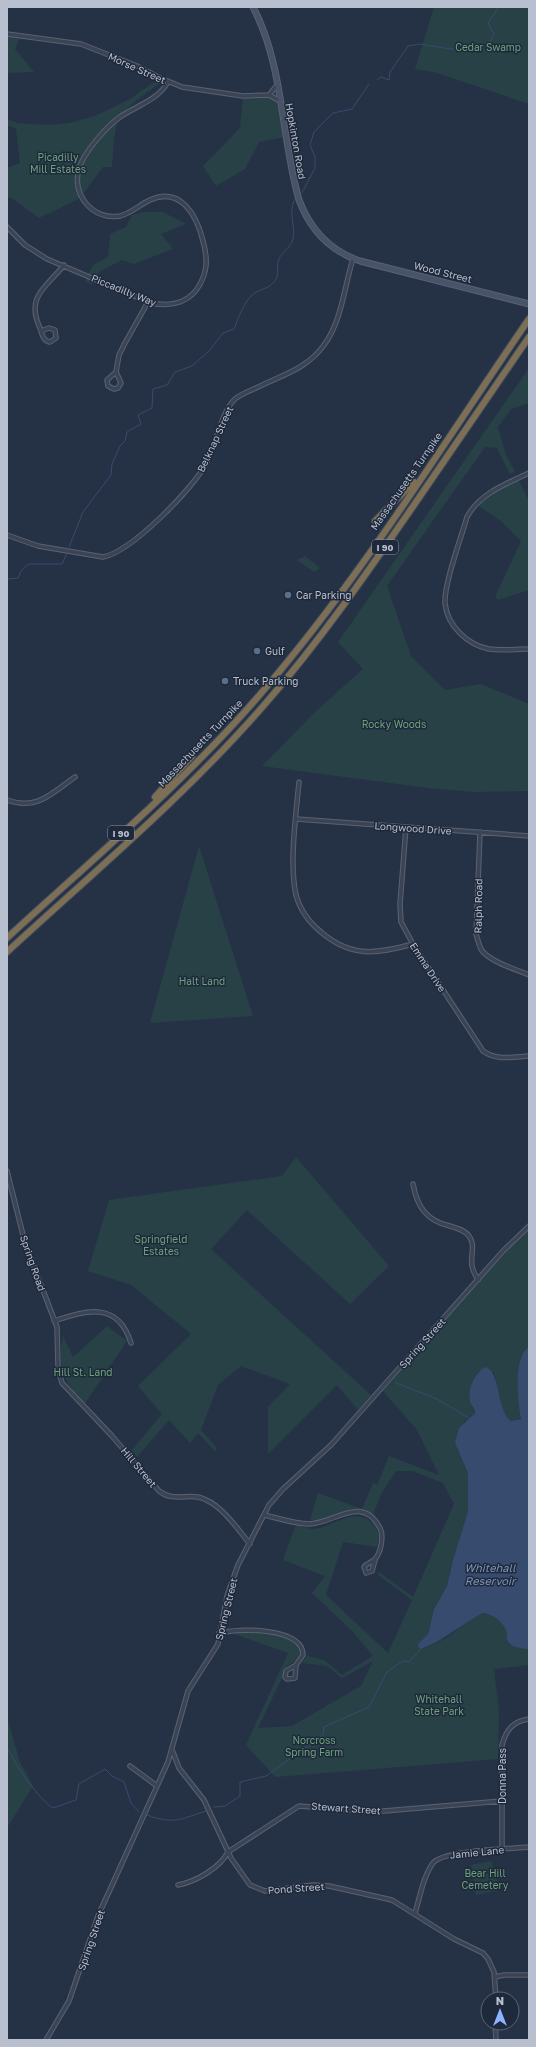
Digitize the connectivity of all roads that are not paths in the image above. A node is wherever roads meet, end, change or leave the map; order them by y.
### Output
1 (253, 7) edge
2 (7, 34) edge
3 (168, 82) junction
4 (277, 85) junction
5 (269, 95) junction
6 (280, 100) junction
7 (7, 227) edge
8 (353, 259) junction
9 (64, 265) junction
10 (148, 302) junction
11 (529, 304) edge
12 (529, 319) edge
13 (41, 331) junction
14 (529, 337) edge
15 (116, 372) junction
16 (424, 473) junction
17 (529, 473) edge
18 (375, 521) dead end
19 (7, 535) edge
20 (529, 649) edge
21 (192, 756) dead end
22 (75, 777) dead end
23 (299, 782) dead end
24 (7, 800) edge
25 (135, 820) junction
26 (296, 820) junction
27 (406, 827) junction
28 (480, 832) junction
29 (529, 836) edge
30 (7, 938) edge
31 (413, 944) junction
32 (7, 952) edge
33 (529, 975) edge
34 (529, 1056) edge
35 (7, 1171) edge
36 (413, 1184) dead end
37 (529, 1226) edge
38 (478, 1280) junction
39 (54, 1321) junction
40 (131, 1343) dead end
41 (58, 1354) joint
42 (264, 1515) junction
43 (250, 1544) junction
44 (375, 1560) dead end
45 (219, 1633) junction
46 (296, 1666) dead end
47 (529, 1719) edge
48 (172, 1751) junction
49 (130, 1766) dead end
50 (158, 1786) junction
51 (502, 1801) junction
52 (529, 1847) edge
53 (502, 1849) junction
54 (228, 1852) junction
55 (178, 1885) dead end
56 (415, 1913) junction
57 (529, 1975) edge
58 (495, 1977) junction
59 (496, 1991) edge
60 (46, 2040) edge

1 - 4 main road, Hopkinton Road
2 - 3 street, Morse Street
3 - 5 street, Morse Street
3 - 10 street, Piccadilly Way
4 - 5 street
4 - 6 main road, Hopkinton Road
5 - 6 street, Morse Street
6 - 8 main road, Hopkinton Road
7 - 9 street, Piccadilly Way
8 - 11 main road, Wood Street
8 - 19 street, Belknap Street
9 - 10 street, Piccadilly Way
9 - 13 street
10 - 15 street
12 - 16 highway, Massachusetts Turnpike / I 90
13 - 13 street
14 - 32 highway, Massachusetts Turnpike / I 90
15 - 15 street
16 - 18 highway
16 - 25 highway, Massachusetts Turnpike / I 90
17 - 20 street
21 - 25 highway
22 - 24 street
23 - 26 street
25 - 30 highway, Massachusetts Turnpike / I 90
26 - 27 street, Longwood Drive
26 - 31 street
27 - 28 street, Longwood Drive
27 - 31 street, Emma Drive
28 - 29 street, Longwood Drive
28 - 33 street, Ralph Road
31 - 34 street, Emma Drive
35 - 39 street, Spring Road
36 - 38 street
37 - 38 street, Spring Street
38 - 42 street, Spring Street
39 - 40 street
39 - 41 street, Spring Road
41 - 43 street, Hill Street
42 - 43 street, Spring Street
42 - 44 street
43 - 45 street, Spring Street
45 - 46 street
45 - 48 street, Spring Street
47 - 51 street, Donna Pass
48 - 50 street, Spring Street
48 - 54 street, Pond Street
49 - 50 street
50 - 60 street, Spring Street
51 - 53 street, Donna Pass
51 - 54 street, Stewart Street
52 - 53 street, Jamie Lane
53 - 56 street, Jamie Lane
54 - 55 street, Stewart Street
54 - 56 street, Pond Street
56 - 58 street, Pond Street
57 - 58 street
58 - 59 street, Pond Street

